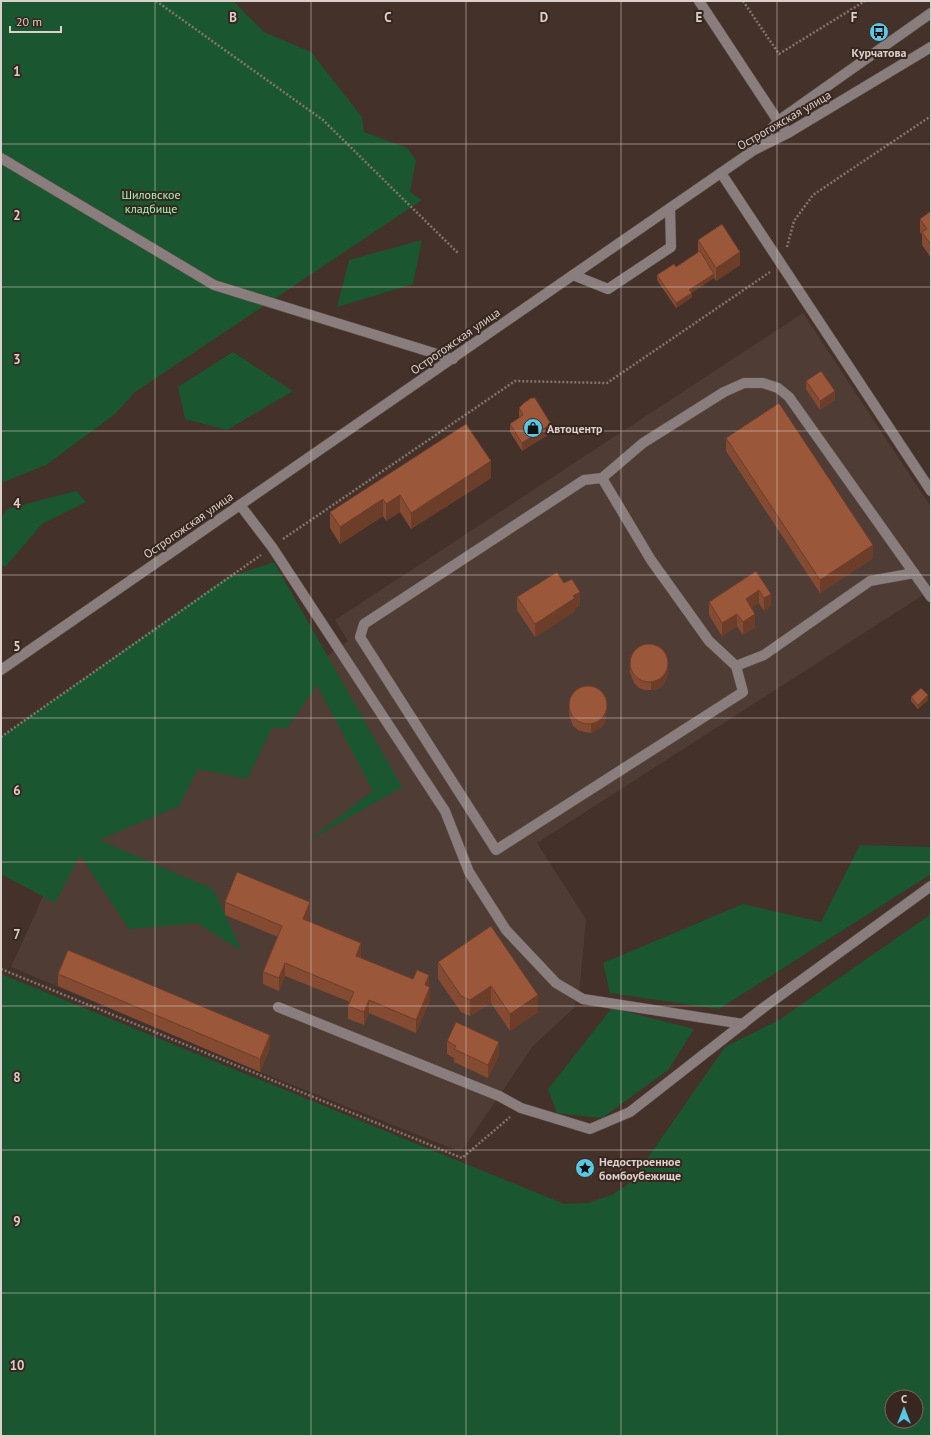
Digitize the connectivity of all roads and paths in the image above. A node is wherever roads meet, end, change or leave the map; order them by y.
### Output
1 (156, 1) edge
2 (699, 1) edge
3 (743, 1) edge
4 (865, 1) edge
5 (931, 13) edge
6 (931, 47) edge
7 (931, 116) edge
8 (778, 121) junction
9 (788, 133) junction
10 (754, 150) junction
11 (1, 158) edge
12 (721, 173) junction
13 (670, 208) junction
14 (459, 254) dead end
15 (782, 263) junction
16 (573, 275) junction
17 (452, 359) junction
18 (602, 478) junction
19 (931, 491) edge
20 (240, 505) junction
21 (272, 547) junction
22 (260, 555) dead end
23 (914, 573) junction
24 (931, 597) edge
25 (736, 666) junction
26 (1, 670) edge
27 (1, 737) edge
28 (931, 886) edge
29 (1, 970) edge
30 (278, 1007) dead end
31 (743, 1024) junction
32 (521, 1108) junction

1 - 14 path
2 - 8 street
3 - 4 path
5 - 8 street
6 - 9 street, Острогожская улица
7 - 15 path
8 - 9 street
8 - 10 street
9 - 10 street, Острогожская улица
10 - 12 street, Острогожская улица
11 - 17 street
12 - 13 street, Острогожская улица
12 - 15 street
13 - 16 street, Острогожская улица
13 - 16 street
15 - 19 street
15 - 21 path
16 - 17 street, Острогожская улица
17 - 20 street, Острогожская улица
18 - 23 street
18 - 25 street
18 - 25 street
20 - 21 street
20 - 26 street, Острогожская улица
21 - 31 street
22 - 27 path
23 - 24 street
23 - 25 street
28 - 31 street
29 - 32 path
30 - 32 street
31 - 32 street

